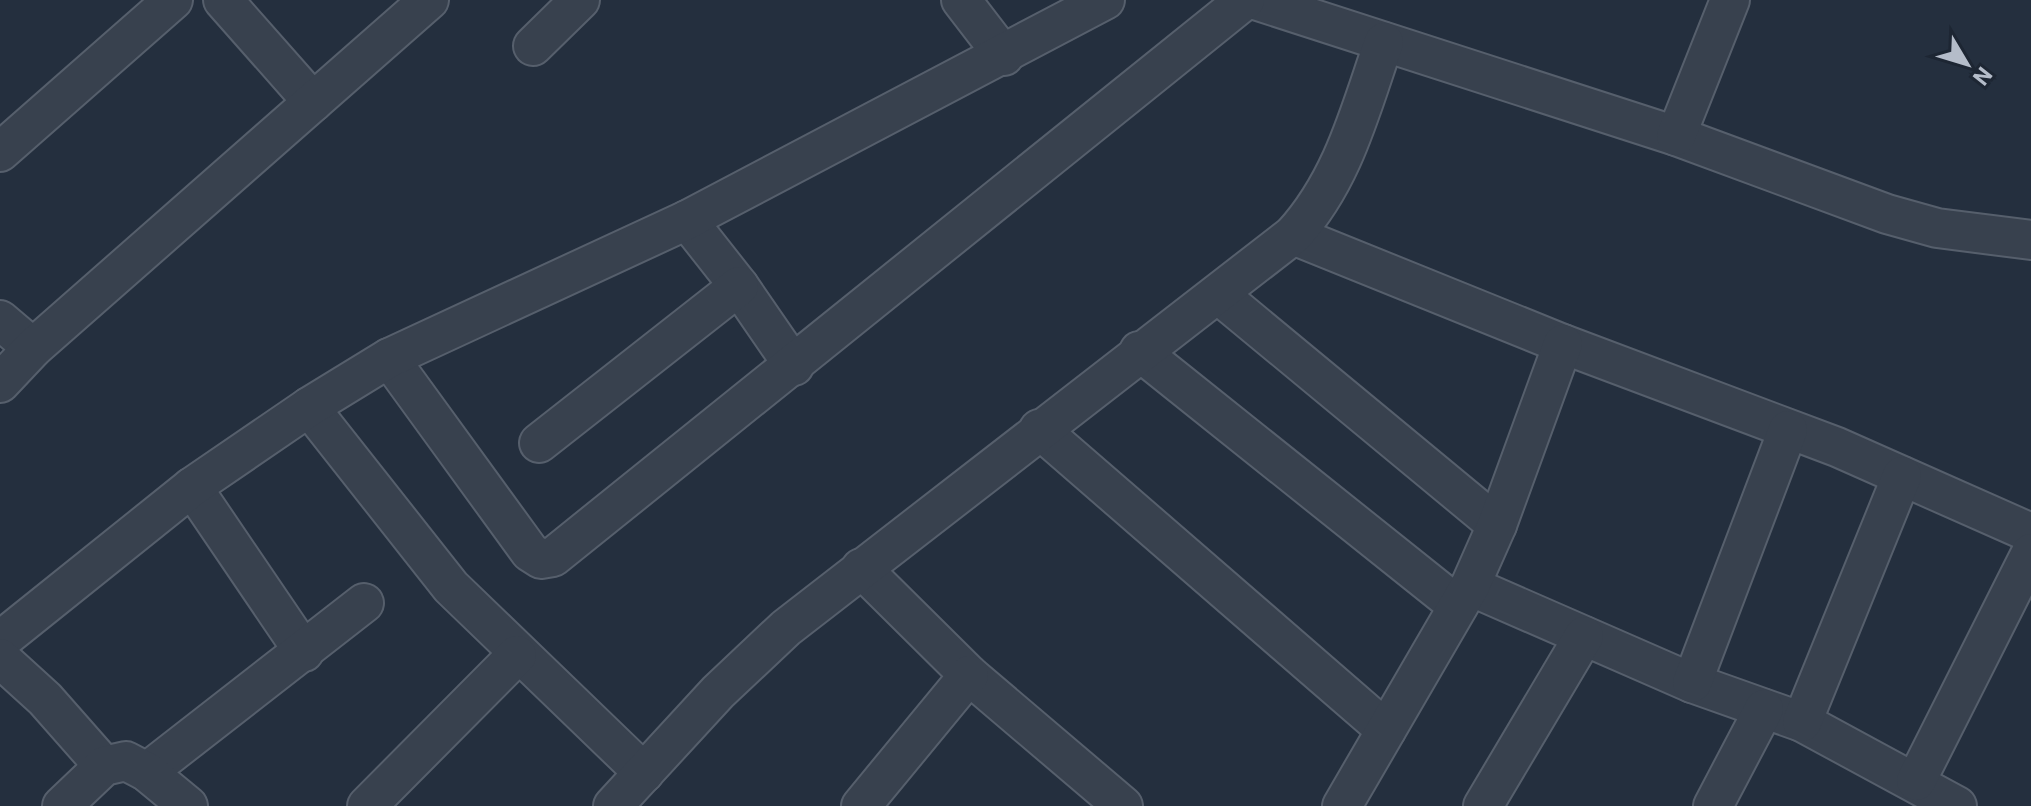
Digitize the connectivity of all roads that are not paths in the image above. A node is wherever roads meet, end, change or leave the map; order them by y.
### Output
1 (173, 0) edge
2 (223, 0) edge
3 (429, 0) edge
4 (580, 0) edge
5 (961, 0) edge
6 (1105, 0) edge
7 (1245, 0) edge
8 (1255, 0) edge
9 (1730, 0) edge
10 (1384, 42) junction
11 (533, 46) dead end
12 (1004, 56) junction
13 (313, 102) junction
14 (1676, 136) junction
15 (0, 152) edge
16 (687, 220) junction
17 (1293, 235) junction
18 (2031, 240) edge
19 (739, 286) junction
20 (1218, 294) junction
21 (0, 320) edge
22 (1563, 344) junction
23 (33, 348) junction
24 (1139, 351) junction
25 (389, 358) junction
26 (794, 366) junction
27 (0, 383) edge
28 (309, 407) junction
29 (1039, 429) junction
30 (1788, 430) junction
31 (539, 443) dead end
32 (1902, 476) junction
33 (192, 487) junction
34 (1497, 525) junction
35 (2031, 533) edge
36 (2031, 553) edge
37 (861, 568) junction
38 (1464, 596) junction
39 (364, 603) dead end
40 (1584, 636) junction
41 (0, 641) edge
42 (304, 652) junction
43 (517, 655) junction
44 (0, 658) edge
45 (969, 675) junction
46 (1692, 683) junction
47 (1764, 709) junction
48 (1802, 722) junction
49 (1386, 730) junction
50 (104, 766) junction
51 (147, 772) junction
52 (644, 773) junction
53 (1916, 781) junction
54 (1493, 803) edge
55 (62, 806) edge
56 (188, 806) edge
57 (367, 806) edge
58 (613, 806) edge
59 (861, 806) edge
60 (1123, 806) edge
61 (1342, 806) edge
62 (1713, 806) edge
63 (1957, 806) edge

1 - 15 street
2 - 13 street
3 - 13 street
4 - 11 street
5 - 12 street
6 - 12 street
7 - 26 street
8 - 10 street
9 - 14 street
10 - 14 street
10 - 17 street
12 - 16 street
13 - 23 street
14 - 18 street
16 - 19 street
16 - 25 street
17 - 20 street
17 - 22 street
19 - 26 street
19 - 31 street
20 - 24 street
20 - 34 street
21 - 23 street
22 - 30 street
22 - 34 street
23 - 27 street
24 - 29 street
24 - 38 street
25 - 26 street
25 - 28 street
28 - 33 street
28 - 43 street
29 - 37 street
29 - 49 street
30 - 32 street
30 - 46 street
32 - 35 street
32 - 48 street
33 - 41 street
33 - 42 street
34 - 38 street
36 - 53 street
37 - 45 street
37 - 52 street
38 - 40 street
38 - 49 street
39 - 42 street
40 - 46 street
40 - 54 street
42 - 51 street
43 - 52 street
43 - 57 street
44 - 50 street
45 - 59 street
45 - 60 street
46 - 47 street
47 - 48 street
47 - 62 street
48 - 53 street
49 - 61 street
50 - 51 street
50 - 55 street
51 - 56 street
52 - 58 street
53 - 63 street

